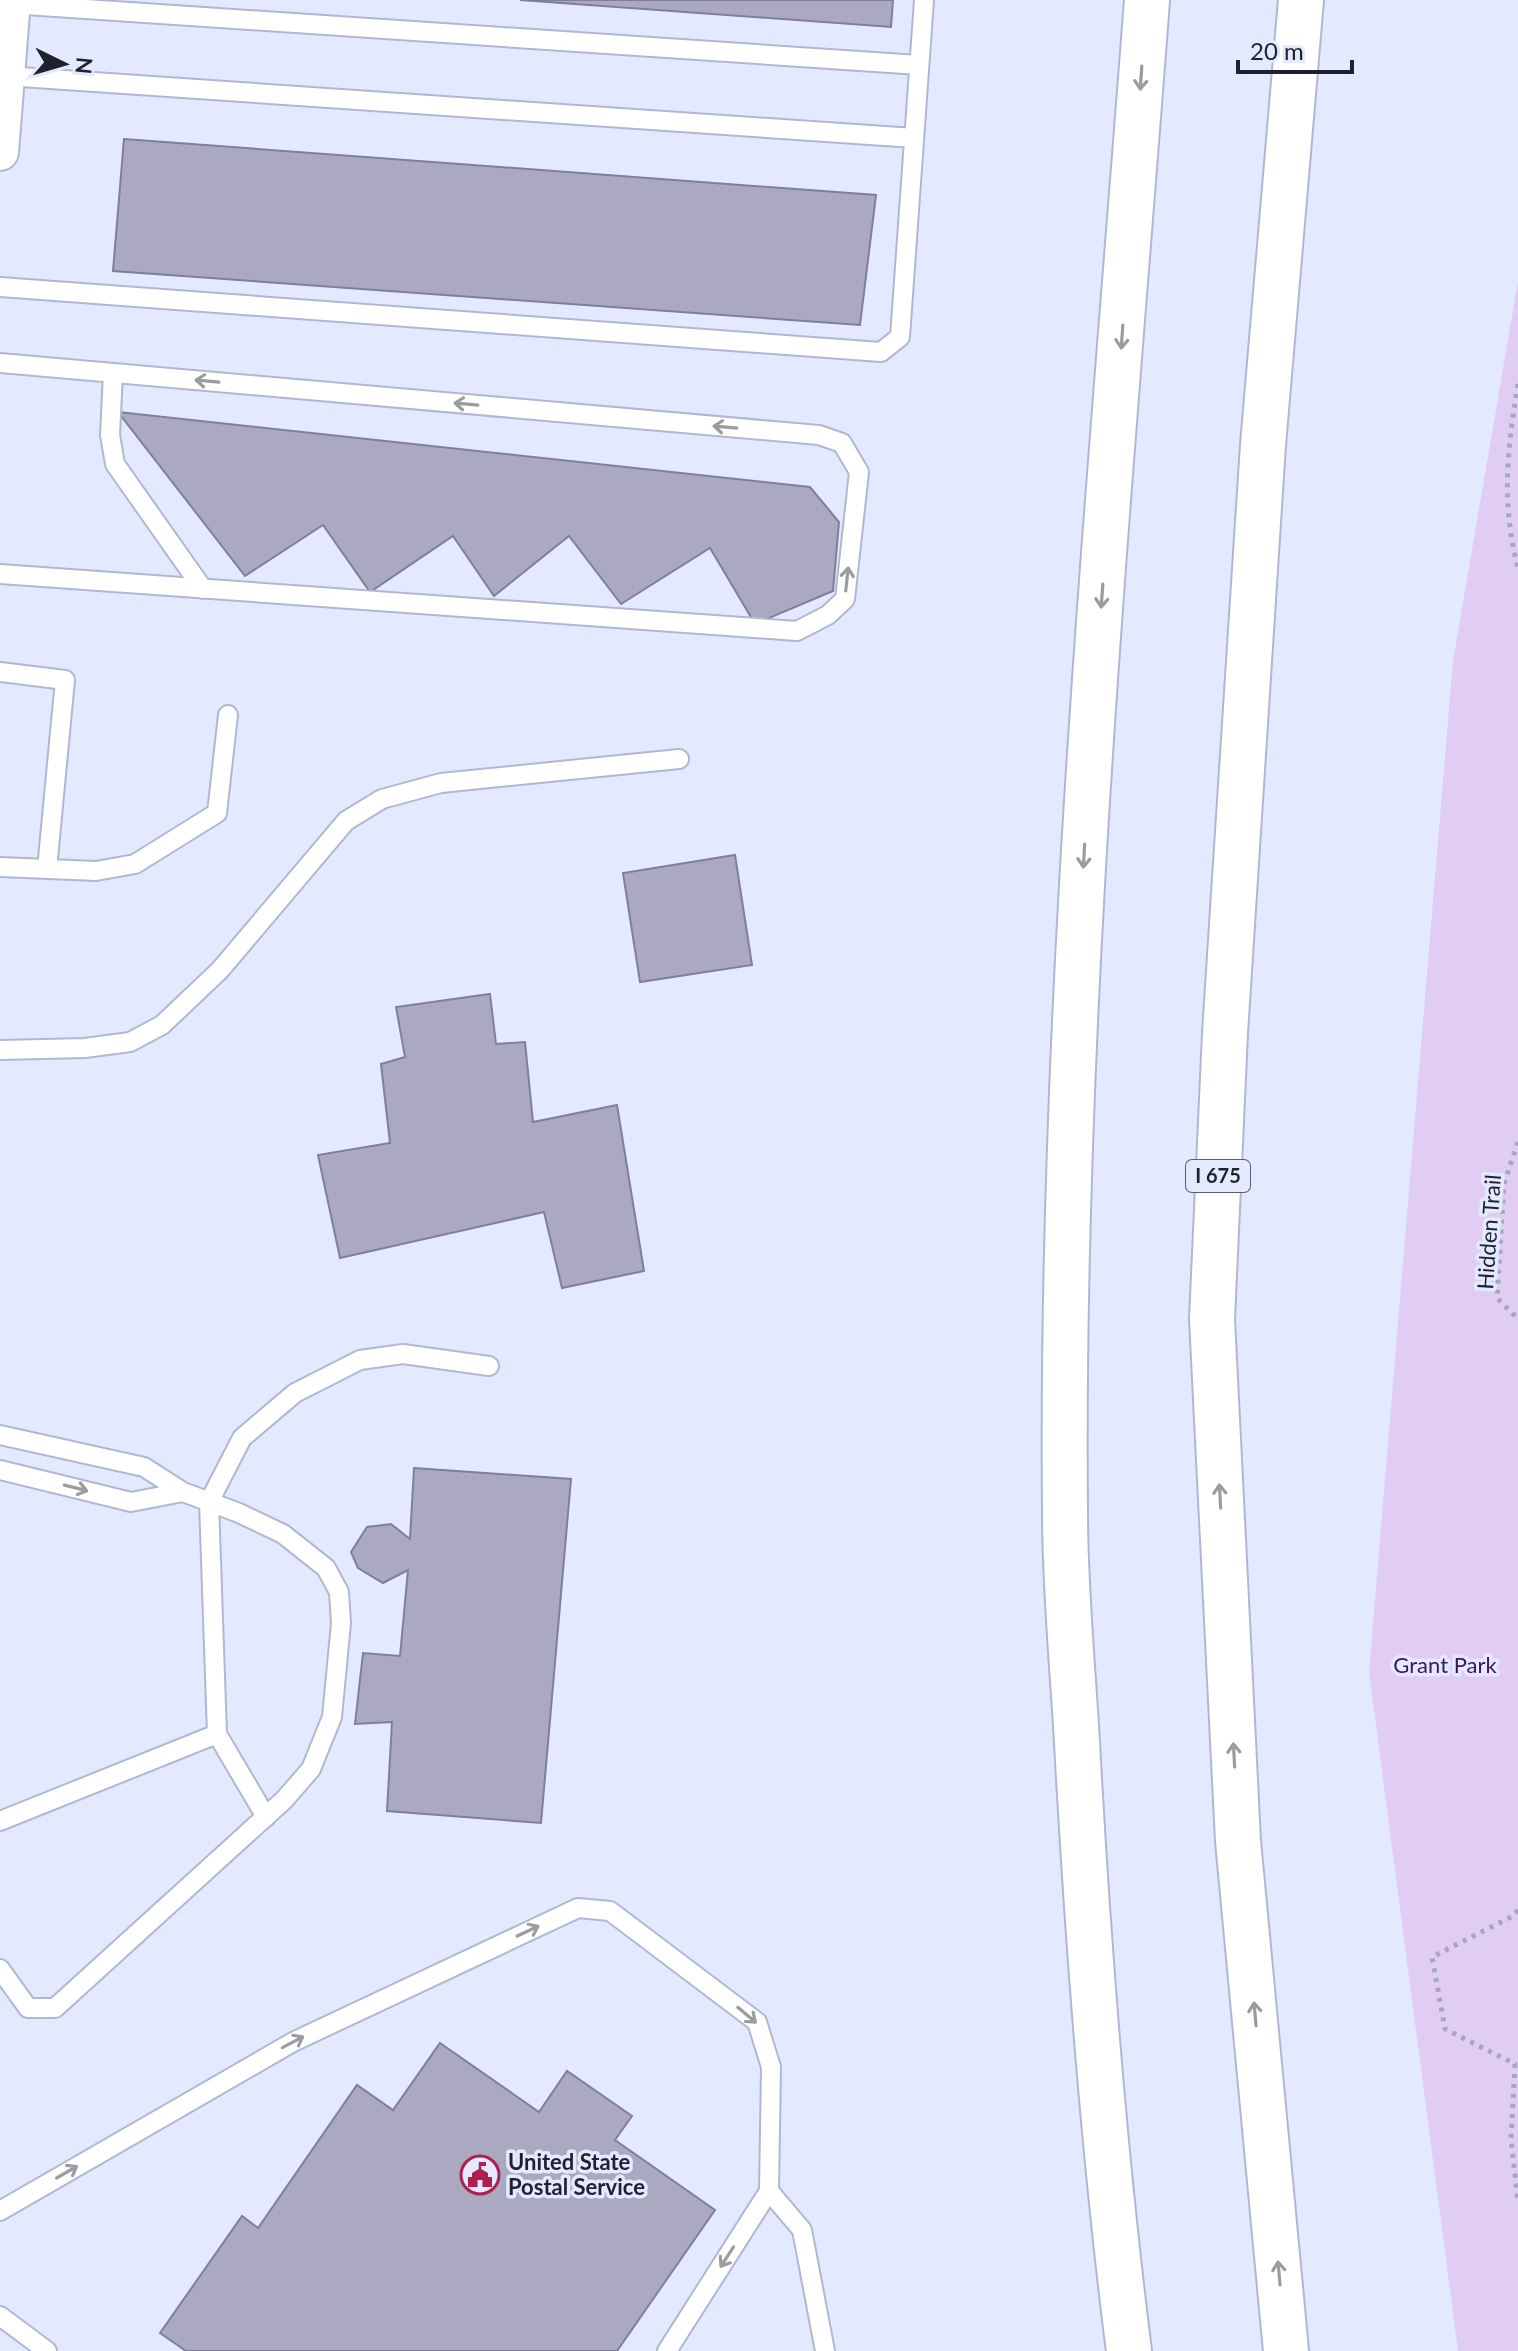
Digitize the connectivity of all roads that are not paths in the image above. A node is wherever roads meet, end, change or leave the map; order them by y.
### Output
1 (924, 0) edge
2 (1147, 0) edge
3 (1301, 0) edge
4 (11, 2) edge
5 (919, 65) junction
6 (3, 95) edge
7 (914, 138) junction
8 (0, 152) edge
9 (0, 287) edge
10 (0, 363) edge
11 (113, 373) junction
12 (0, 574) edge
13 (203, 589) junction
14 (0, 672) edge
15 (228, 715) dead end
16 (679, 759) dead end
17 (0, 867) edge
18 (47, 869) junction
19 (0, 1050) edge
20 (489, 1366) dead end
21 (0, 1435) edge
22 (0, 1470) edge
23 (183, 1492) junction
24 (209, 1502) junction
25 (217, 1734) junction
26 (266, 1817) junction
27 (0, 1821) edge
28 (0, 1969) edge
29 (769, 2191) junction
30 (0, 2211) edge
31 (0, 2316) edge
32 (47, 2351) edge
33 (667, 2351) edge
34 (825, 2351) edge
35 (1129, 2351) edge
36 (1286, 2351) edge

1 - 5 lane
2 -> 35 highway
36 -> 3 highway, I 675
4 - 5 lane
4 - 6 street
5 - 7 lane
6 - 7 lane
6 - 8 street
7 - 9 lane
10 - 11 lane
11 - 13 lane
13 -> 11 lane
12 - 13 lane
14 - 18 lane
15 - 18 lane
16 - 19 lane
17 - 18 lane
20 - 24 lane
21 - 23 lane
22 -> 23 lane
23 - 24 lane
24 - 25 lane
24 - 26 lane
25 - 26 lane
25 - 27 lane
26 - 28 lane
30 -> 29 lane
29 -> 33 lane
29 - 34 lane
31 - 32 lane

